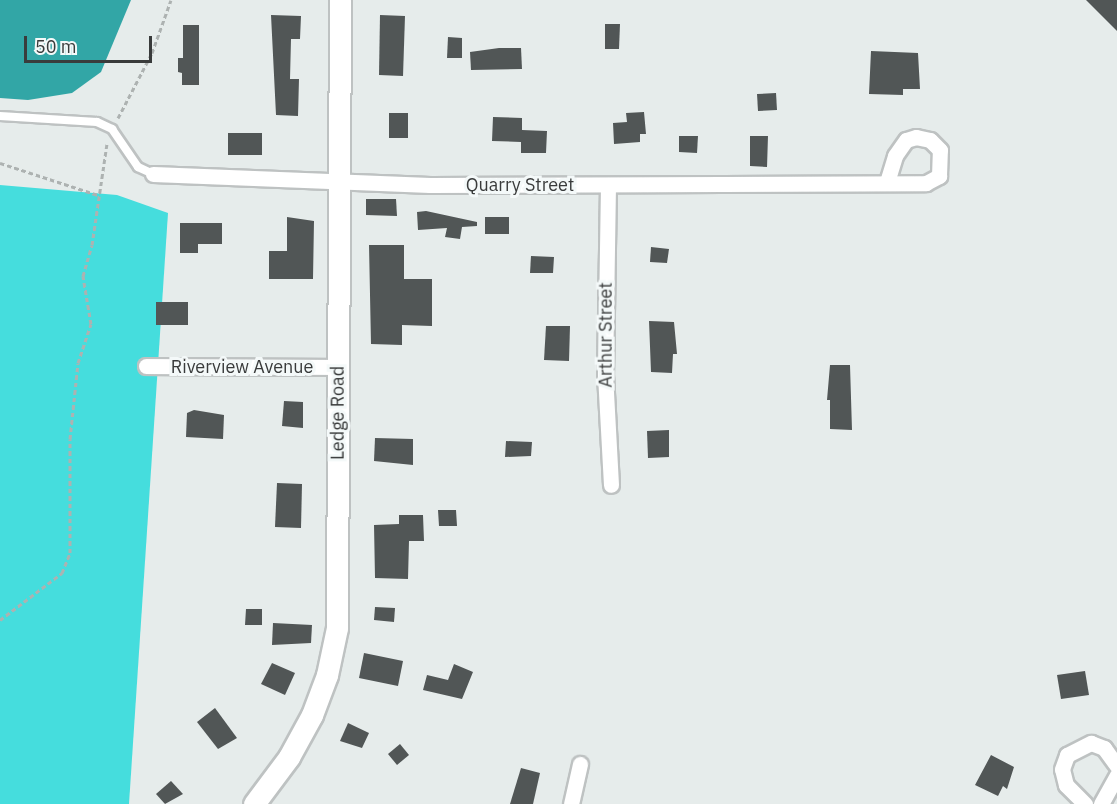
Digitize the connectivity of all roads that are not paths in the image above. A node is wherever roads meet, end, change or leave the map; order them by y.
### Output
1 (340, 0) edge
2 (0, 116) edge
3 (153, 174) joint
4 (887, 183) dead end
5 (339, 184) junction
6 (608, 185) junction
7 (146, 366) dead end
8 (338, 367) junction
9 (611, 485) dead end
10 (580, 764) dead end
11 (1117, 766) edge
12 (1117, 775) edge
13 (254, 804) edge
14 (571, 804) edge
15 (1085, 804) edge
16 (1101, 804) edge

1 - 5 street, Ledge Road
2 - 3 lane
3 - 5 street, Quarry Street
4 - 6 street, Quarry Street
5 - 6 street, Quarry Street
5 - 8 street, Ledge Road
6 - 9 street, Arthur Street
7 - 8 street, Riverview Avenue
8 - 13 street, Ledge Road
10 - 14 street
11 - 15 street
12 - 16 street

